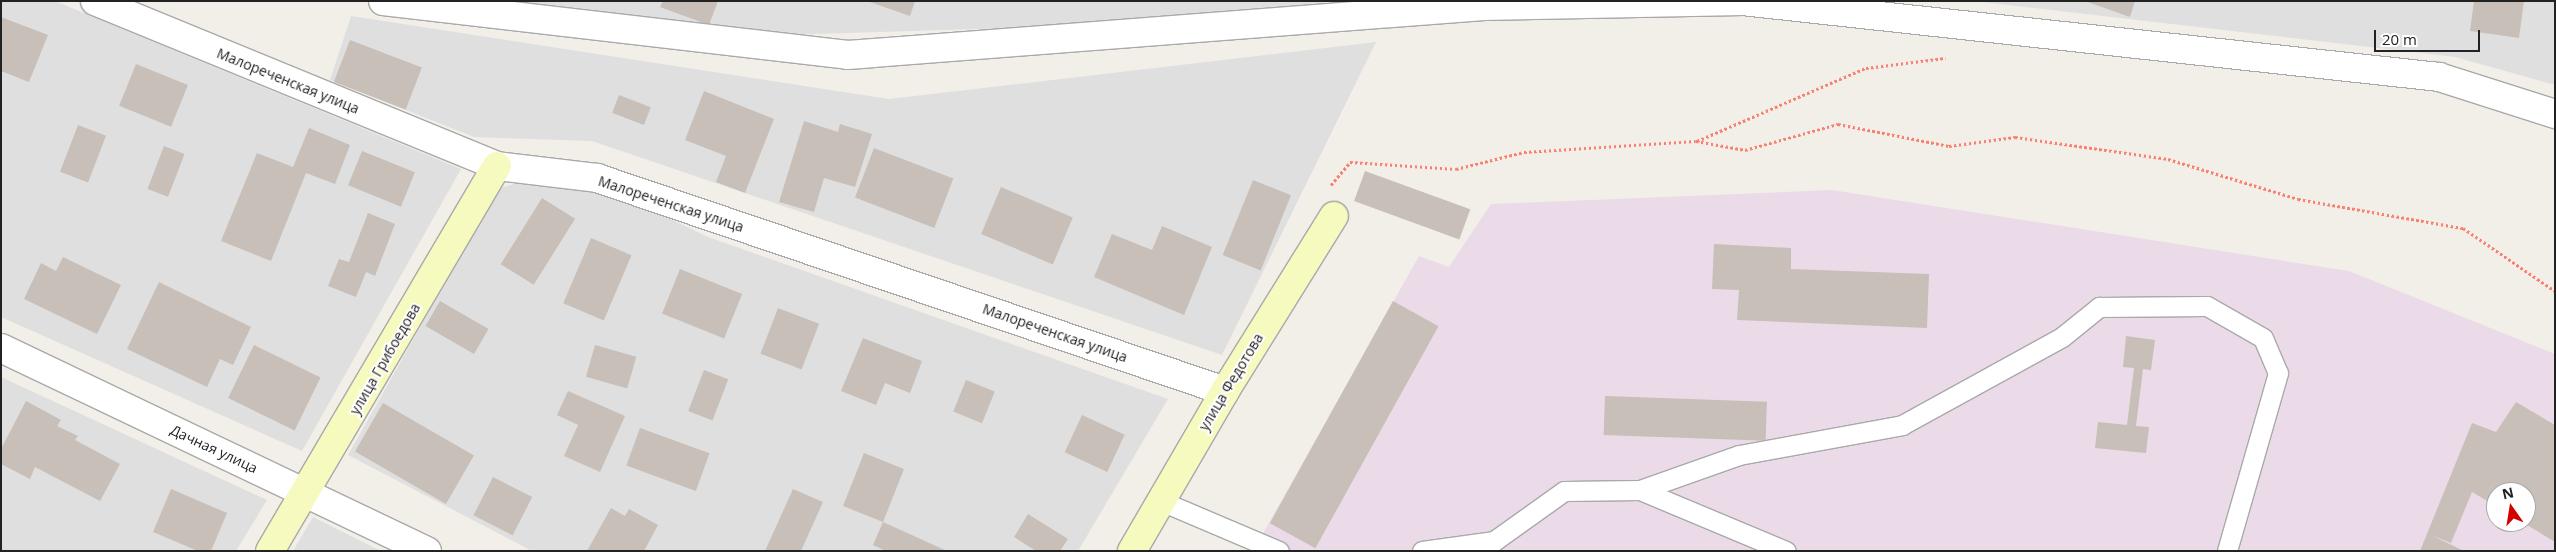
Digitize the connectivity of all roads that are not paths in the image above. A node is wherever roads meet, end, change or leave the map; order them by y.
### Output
1 (95, 1) edge
2 (383, 1) edge
3 (1484, 4) edge
4 (2555, 114) edge
5 (497, 166) junction
6 (1334, 216) road end
7 (1, 348) edge
8 (1225, 391) junction
9 (1640, 490) junction
10 (306, 493) junction
11 (1161, 501) junction
12 (1498, 546) edge
13 (270, 551) edge
14 (427, 551) edge
15 (1132, 551) edge
16 (1279, 551) edge
17 (1422, 551) edge
18 (1786, 551) edge
19 (2227, 551) edge

1 - 5 street, Малореченская улица
2 - 3 street
3 - 4 street
5 - 8 street, Малореченская улица
5 - 10 street, улица Грибоедова
6 - 8 street, улица Федотова
7 - 10 street, Дачная улица
8 - 11 street, улица Федотова
9 - 12 lane
9 - 18 lane
9 - 19 lane
10 - 13 street, улица Грибоедова
10 - 14 street, Дачная улица
11 - 15 street, улица Федотова
11 - 16 lane
12 - 17 lane

